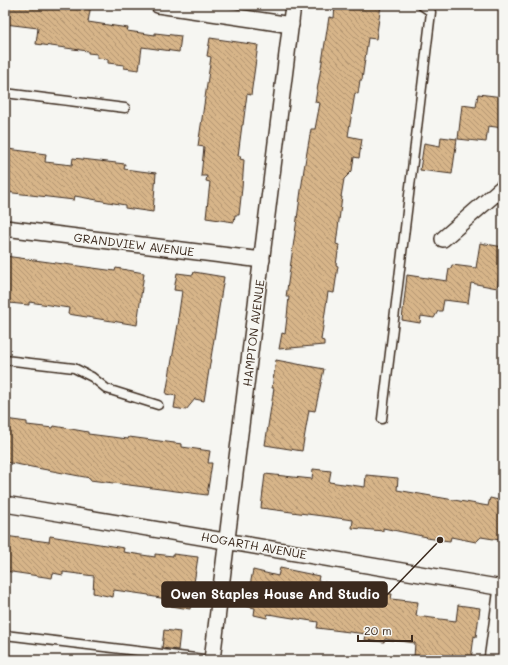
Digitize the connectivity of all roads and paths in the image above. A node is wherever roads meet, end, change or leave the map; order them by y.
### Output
1 (158, 5) edge
2 (293, 5) edge
3 (421, 5) edge
4 (291, 25) junction
5 (5, 93) edge
6 (125, 108) dead end
7 (503, 187) edge
8 (5, 228) edge
9 (443, 239) dead end
10 (262, 260) junction
11 (5, 360) edge
12 (158, 405) dead end
13 (382, 419) dead end
14 (5, 504) edge
15 (228, 540) junction
16 (503, 588) edge
17 (5, 635) edge
18 (212, 660) edge
19 (492, 660) edge

1 - 4 street
2 - 4 street, HAMPTON AVENUE
3 - 13 lane
4 - 10 street, HAMPTON AVENUE
5 - 6 lane
7 - 9 street
8 - 10 street, GRANDVIEW AVENUE
10 - 15 street, HAMPTON AVENUE
11 - 12 lane
14 - 15 street, HOGARTH AVENUE
15 - 16 street, HOGARTH AVENUE
15 - 18 street, HAMPTON AVENUE
16 - 19 street
17 - 18 lane

